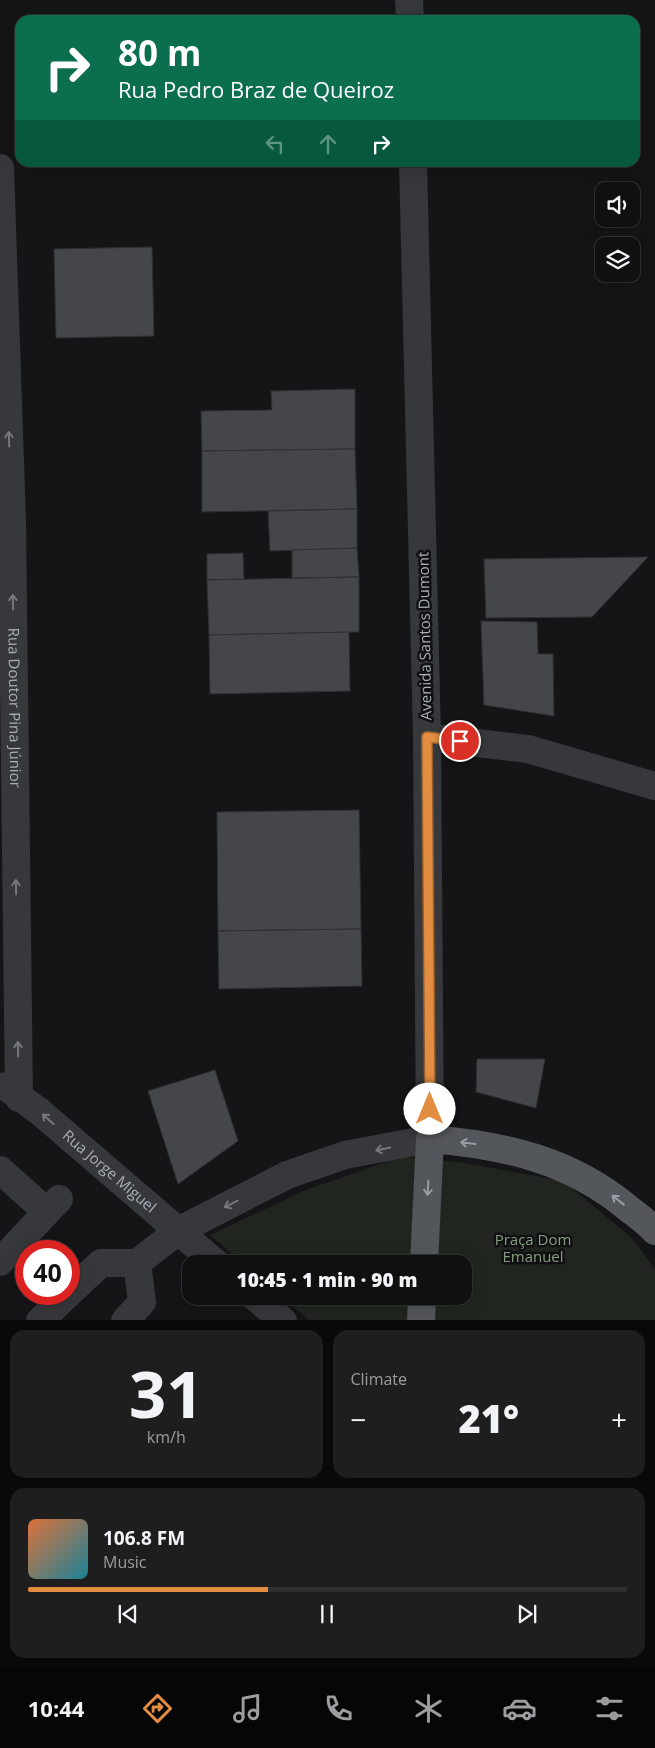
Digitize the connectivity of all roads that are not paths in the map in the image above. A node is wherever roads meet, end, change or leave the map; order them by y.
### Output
1 (409, 0) edge
2 (410, 15) edge
3 (413, 167) edge
4 (0, 168) edge
5 (427, 737) junction
6 (655, 786) edge
7 (10, 1090) edge
8 (430, 1139) junction
9 (0, 1170) edge
10 (178, 1231) junction
11 (655, 1231) edge
12 (206, 1255) edge
13 (424, 1255) edge
14 (2, 1256) edge
15 (137, 1264) junction
16 (80, 1282) edge
17 (56, 1305) edge
18 (265, 1305) edge
19 (422, 1305) edge
20 (40, 1320) edge
21 (125, 1320) edge
22 (283, 1320) edge
23 (421, 1320) edge

1 - 2 street
3 - 5 street, Avenida Santos Dumont
7 -> 4 street, Rua Doutor Pina Júnior
5 - 6 street
5 - 8 street, Avenida Santos Dumont
10 -> 7 street, Rua Jorge Miguel
8 -> 10 street
11 -> 8 main road
8 -> 13 main road
9 - 14 street
10 - 12 street, Rua Jorge Miguel
10 - 15 street
15 - 16 street
15 - 21 street
17 - 20 street
18 - 22 street
19 - 23 main road

